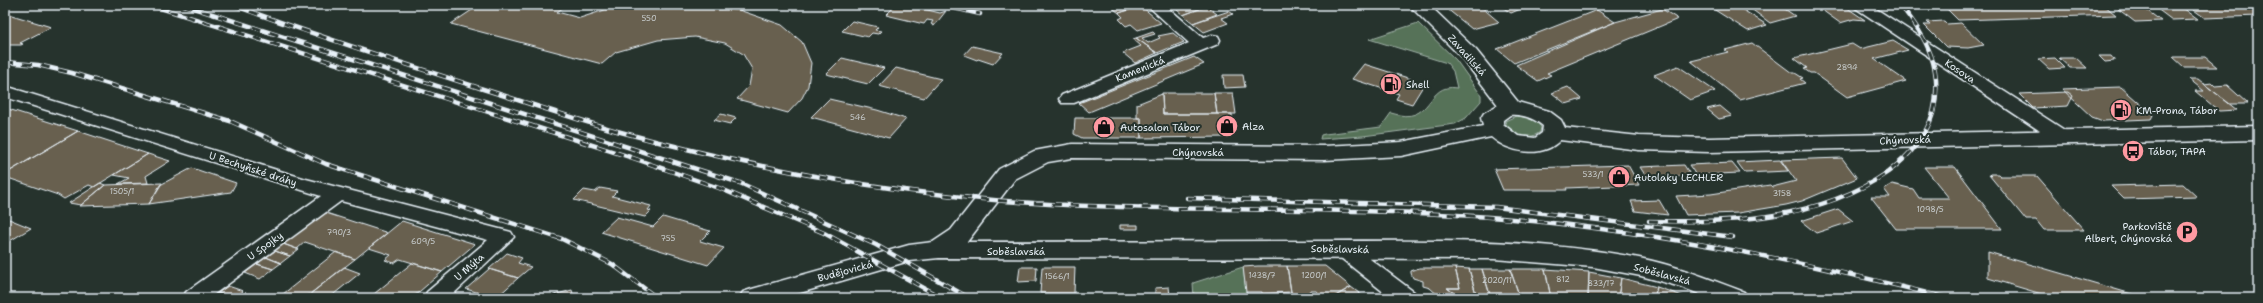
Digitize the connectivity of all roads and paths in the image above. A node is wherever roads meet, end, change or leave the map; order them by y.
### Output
1 (1155, 5) edge
2 (1418, 5) edge
3 (1859, 5) edge
4 (5, 91) edge
5 (1068, 99) dead end
6 (1512, 108) junction
7 (1495, 130) junction
8 (1553, 133) junction
9 (2258, 133) edge
10 (2062, 137) junction
11 (337, 194) junction
12 (504, 237) joint
13 (1343, 249) junction
14 (939, 250) junction
15 (194, 298) edge
16 (435, 298) edge
17 (752, 298) edge
18 (1406, 298) edge
19 (1735, 298) edge

1 - 5 street, Kamenická
2 - 6 main road, Zavadilská
3 - 10 street, Kosova
4 - 11 street, U Bechyňské dráhy
6 - 7 main road
6 - 8 main road
7 - 8 main road
7 - 14 main road, Chýnovská
8 - 10 main road, Chýnovská
9 - 10 main road, Chýnovská
11 - 12 street, U Bechyňské dráhy
11 - 15 street, U Spojky
12 - 16 street, U Mýta
13 - 14 main road, Soběslavská
13 - 18 street
13 - 19 main road, Soběslavská
14 - 17 main road, Budějovická

